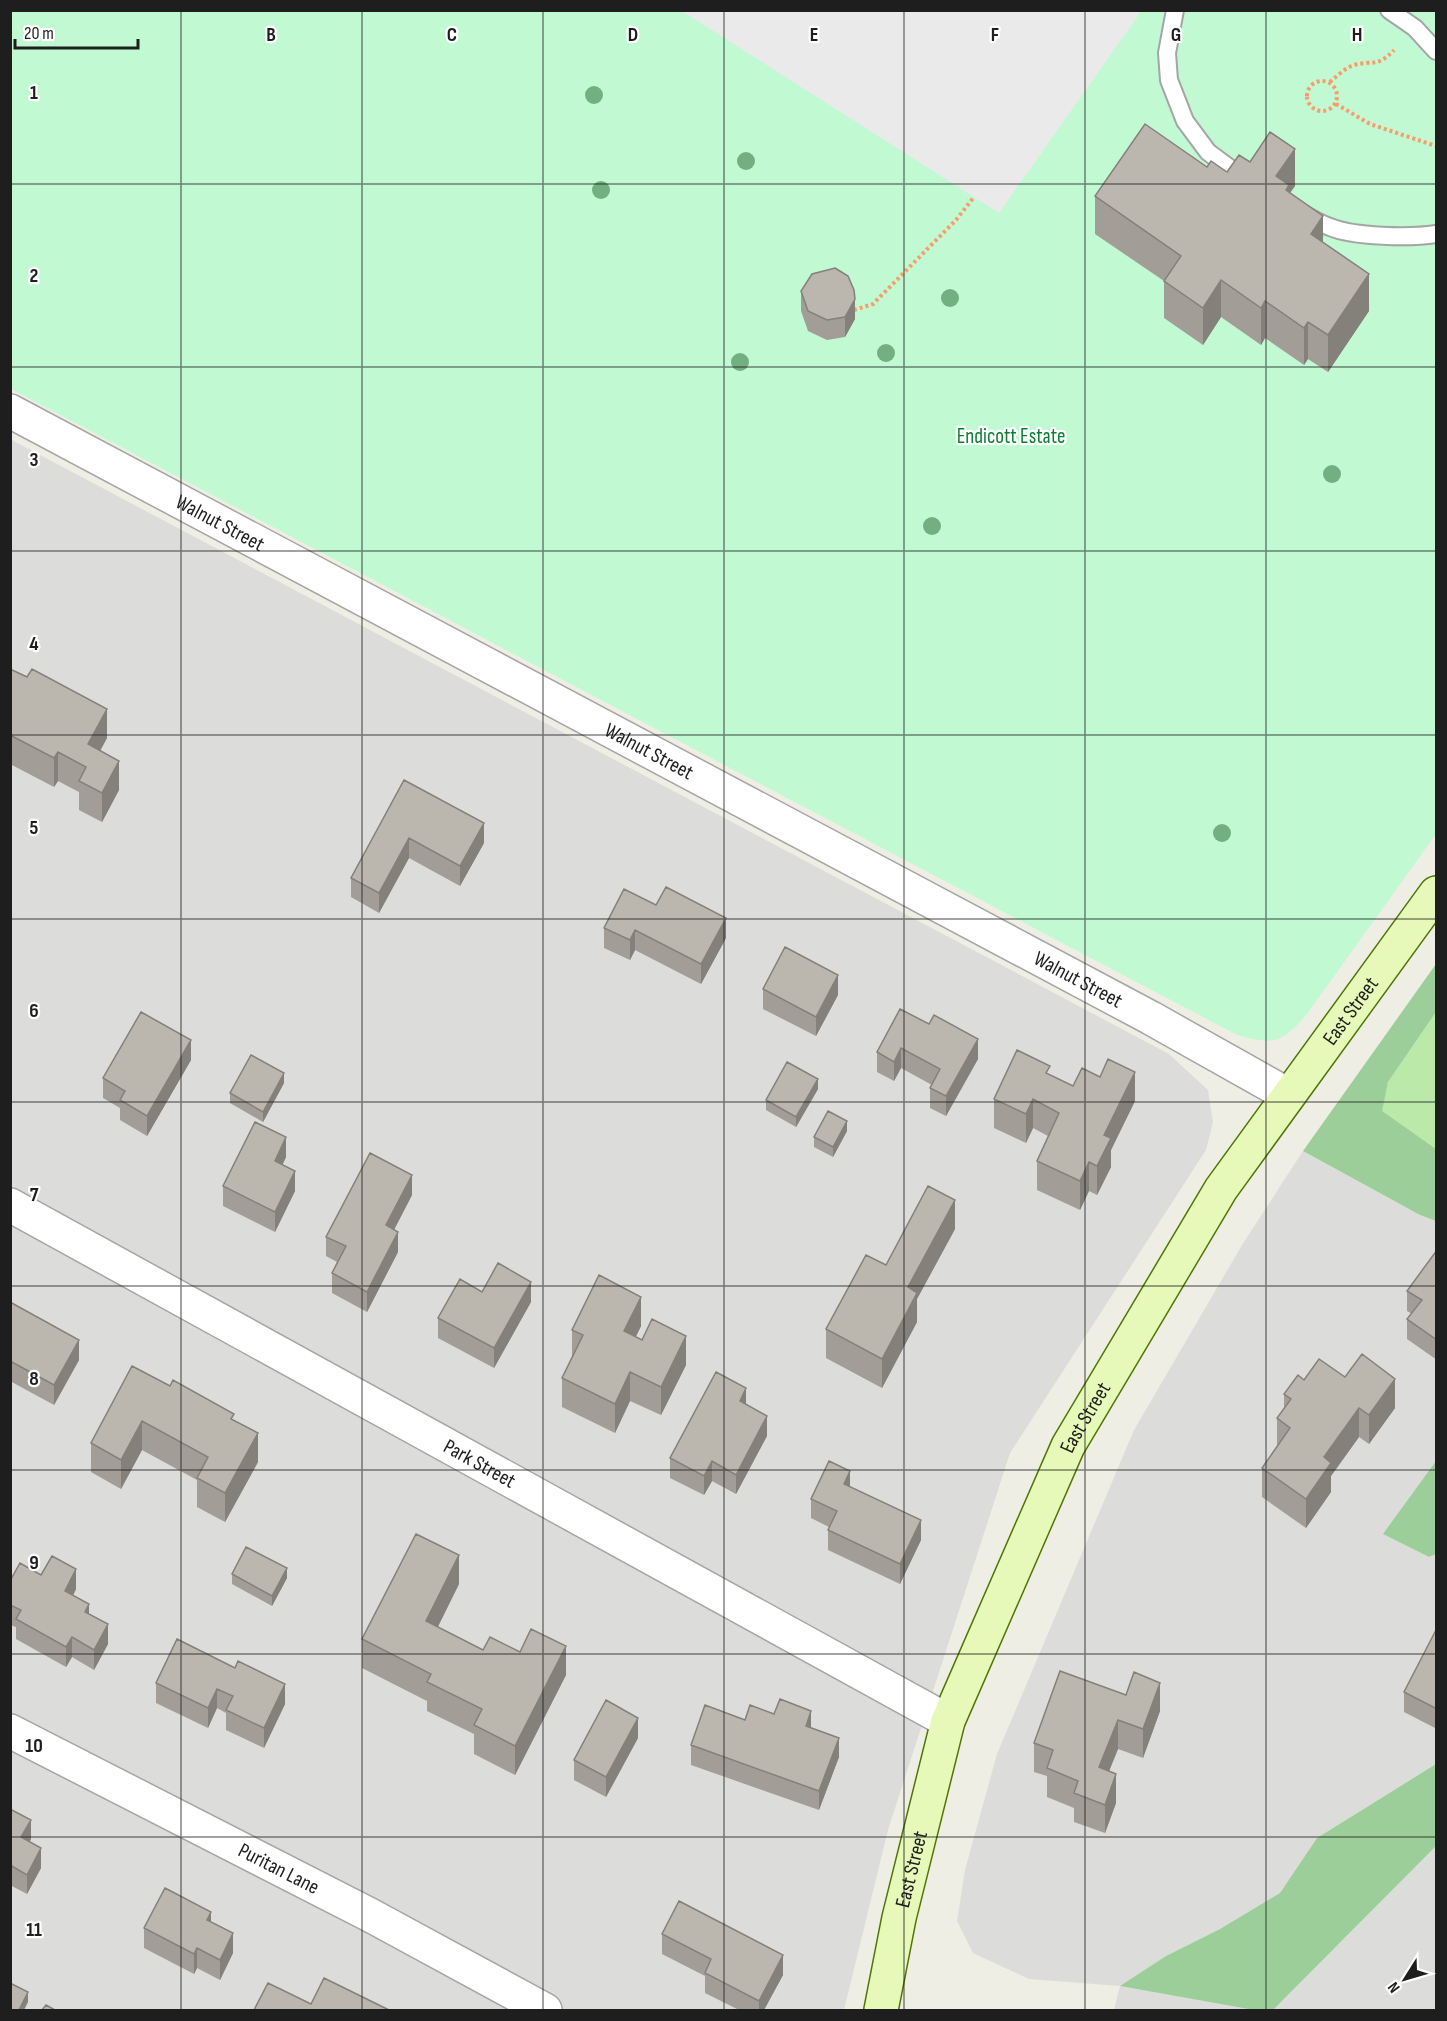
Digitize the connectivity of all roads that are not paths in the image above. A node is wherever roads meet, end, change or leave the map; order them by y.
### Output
1 (1175, 10) edge
2 (1389, 10) edge
3 (1437, 51) edge
4 (1244, 178) edge
5 (1288, 206) edge
6 (1437, 234) edge
7 (10, 411) edge
8 (1437, 893) edge
9 (1288, 1095) junction
10 (10, 1205) edge
11 (948, 1722) junction
12 (10, 1731) edge
13 (545, 2010) edge
14 (885, 2010) edge

1 - 4 lane
2 - 3 lane
5 - 6 lane
7 - 9 street, Walnut Street
8 - 9 main road, East Street
9 - 11 main road, East Street
10 - 11 street, Park Street
11 - 14 main road, East Street
12 - 13 street, Puritan Lane

